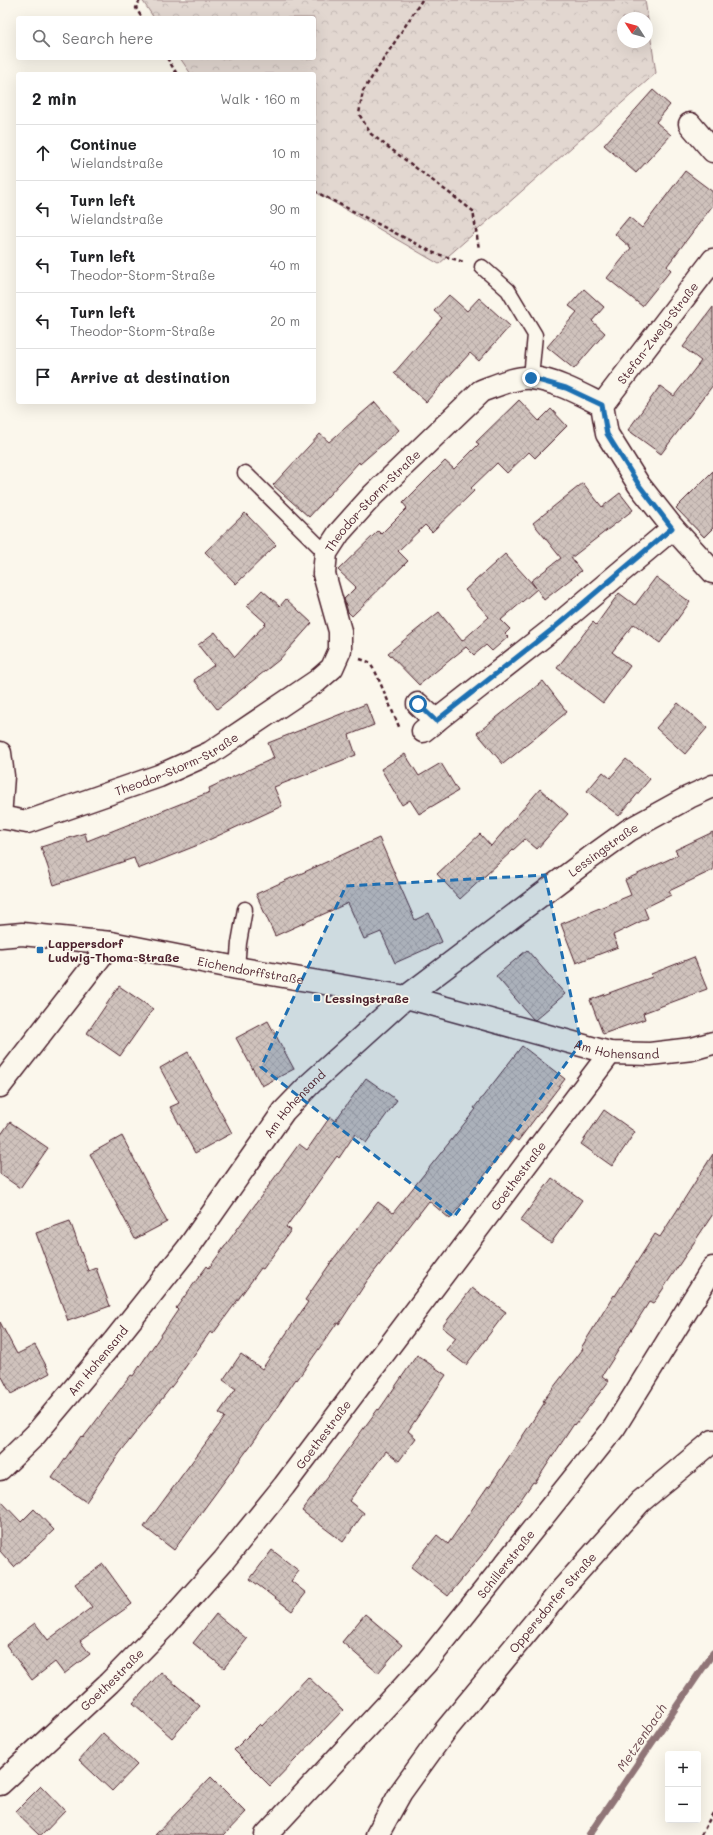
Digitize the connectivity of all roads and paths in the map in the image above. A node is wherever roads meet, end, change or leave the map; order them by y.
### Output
1 (140, 0) edge
2 (422, 0) edge
3 (141, 16) edge
4 (168, 60) edge
5 (176, 72) edge
6 (690, 124) dead end
7 (713, 151) edge
8 (316, 192) edge
9 (713, 260) edge
10 (482, 268) junction
11 (531, 378) junction
12 (602, 405) junction
13 (245, 473) dead end
14 (672, 528) junction
15 (326, 553) junction
16 (713, 572) edge
17 (369, 662) dead end
18 (418, 704) dead end
19 (429, 726) junction
20 (0, 754) edge
21 (713, 786) edge
22 (0, 818) edge
23 (245, 909) dead end
24 (0, 936) edge
25 (110, 943) junction
26 (237, 968) junction
27 (406, 997) junction
28 (713, 1043) edge
29 (610, 1053) junction
30 (0, 1086) edge
31 (713, 1268) edge
32 (713, 1442) edge
33 (0, 1469) edge
34 (0, 1784) edge
35 (713, 1813) edge
36 (266, 1835) edge
37 (377, 1835) edge
38 (701, 1835) edge

1 - 3 path
2 - 10 path
4 - 5 path
6 - 7 street
8 - 10 path
9 - 12 street, Stefan-Zweig-Straße
10 - 11 lane
11 - 12 street, Theodor-Storm-Straße
11 - 15 street, Theodor-Storm-Straße
12 - 14 street
13 - 15 lane
14 - 16 street
14 - 19 street
15 - 22 street, Theodor-Storm-Straße
17 - 19 path
18 - 19 street
20 - 22 street
21 - 27 street, Lessingstraße
23 - 26 lane
24 - 25 street, Eichendorffstraße
25 - 26 street, Eichendorffstraße
25 - 30 street
26 - 27 street, Eichendorffstraße
27 - 29 street, Am Hohensand
27 - 33 street, Am Hohensand
28 - 29 street, Am Hohensand
29 - 34 street, Goethestraße
31 - 36 street, Schillerstraße
32 - 37 street, Oppersdorfer Straße
35 - 38 path

